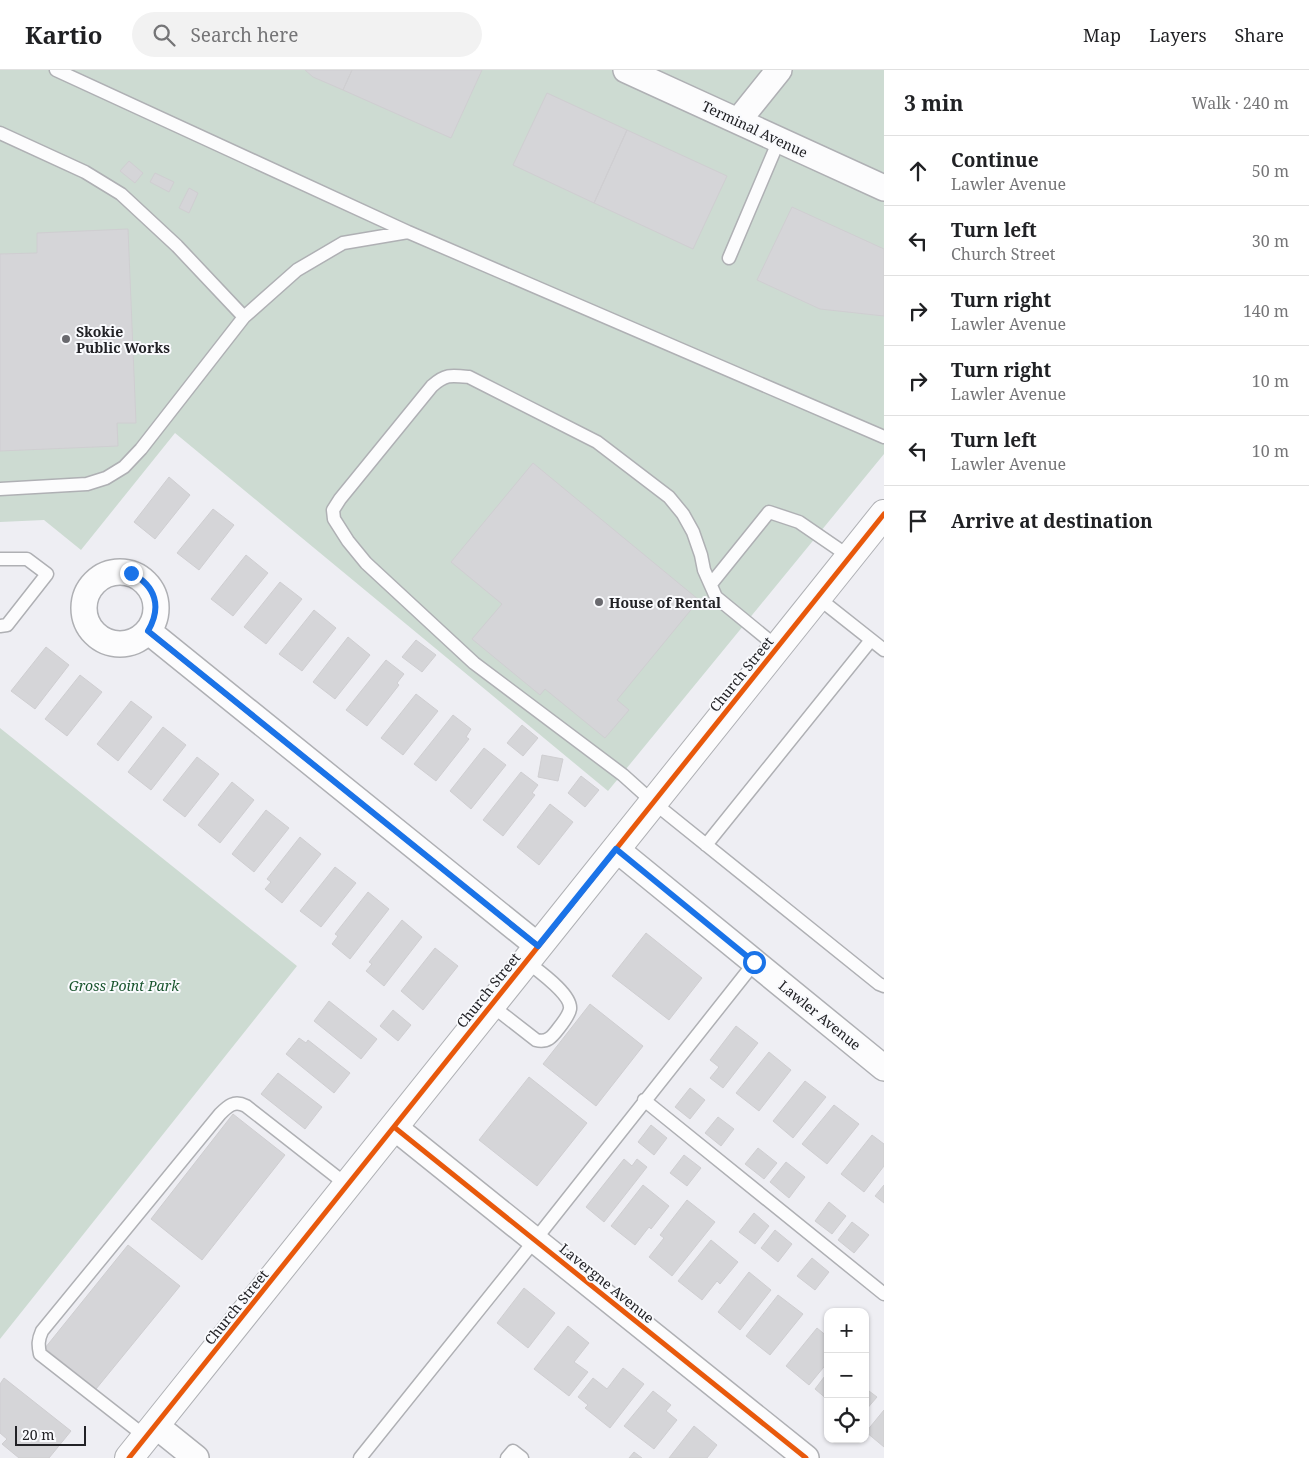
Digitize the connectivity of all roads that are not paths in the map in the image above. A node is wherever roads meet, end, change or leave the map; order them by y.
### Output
1 (56, 70) edge
2 (626, 70) edge
3 (779, 70) edge
4 (738, 121) junction
5 (0, 133) edge
6 (779, 140) junction
7 (884, 188) edge
8 (408, 232) junction
9 (729, 258) dead end
10 (244, 317) junction
11 (884, 437) edge
12 (0, 489) edge
13 (884, 514) edge
14 (850, 557) junction
15 (0, 559) edge
16 (711, 584) junction
17 (817, 597) junction
18 (0, 626) edge
19 (148, 631) dead end
20 (871, 640) junction
21 (777, 647) junction
22 (884, 650) edge
23 (653, 802) junction
24 (706, 845) junction
25 (616, 849) junction
26 (532, 954) junction
27 (754, 962) junction
28 (884, 986) edge
29 (491, 1005) junction
30 (884, 1068) edge
31 (644, 1100) junction
32 (394, 1126) junction
33 (347, 1185) junction
34 (535, 1240) junction
35 (884, 1294) edge
36 (151, 1431) junction
37 (129, 1458) edge
38 (196, 1458) edge
39 (360, 1458) edge
40 (507, 1458) edge
41 (522, 1458) edge
42 (806, 1458) edge

1 - 8 lane
2 - 4 street, Terminal Avenue
3 - 4 street
4 - 6 street, Terminal Avenue
5 - 10 lane
6 - 7 street, Terminal Avenue
6 - 9 lane
8 - 10 lane
8 - 11 lane
10 - 12 lane
13 - 14 street, Church Street
14 - 16 lane
14 - 17 street, Church Street
15 - 18 lane
16 - 21 lane
16 - 23 lane
17 - 20 lane
17 - 21 street, Church Street
19 - 26 street
20 - 22 lane
20 - 24 lane
21 - 23 street, Church Street
23 - 24 lane
23 - 25 street, Church Street
24 - 28 lane
25 - 26 street, Church Street
25 - 27 street, Lawler Avenue
26 - 29 street, Church Street
26 - 29 lane
27 - 30 street, Lawler Avenue
27 - 31 lane
29 - 32 street, Church Street
31 - 34 lane
31 - 35 lane
32 - 33 street, Church Street
32 - 34 street, Lavergne Avenue
33 - 36 street, Church Street
33 - 36 lane
34 - 39 lane
34 - 42 street, Lavergne Avenue
36 - 37 street, Church Street
36 - 38 street
40 - 41 lane

